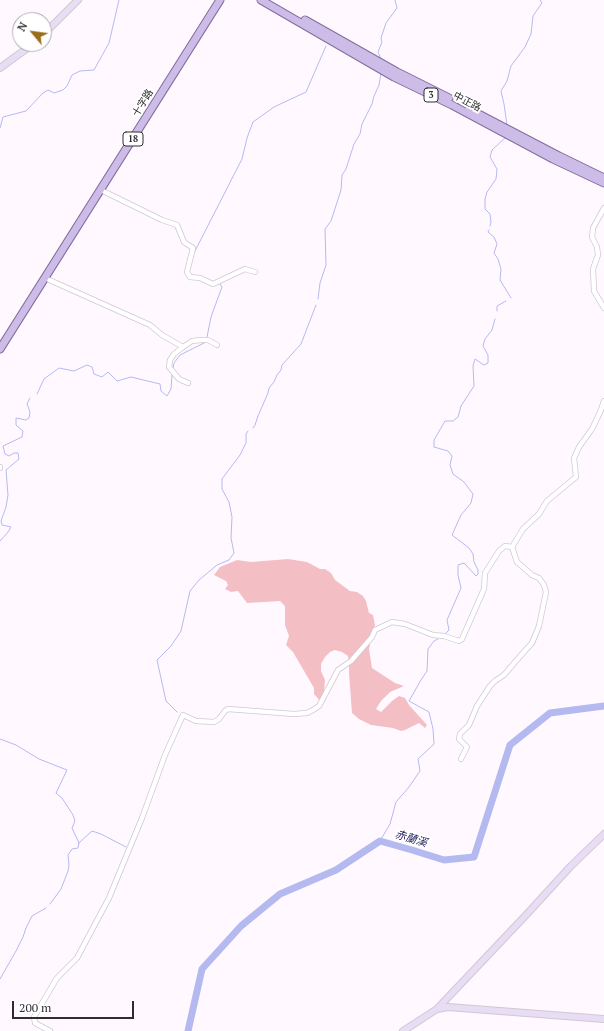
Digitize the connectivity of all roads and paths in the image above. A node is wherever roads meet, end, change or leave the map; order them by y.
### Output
1 (78, 0) edge
2 (220, 0) edge
3 (261, 0) edge
4 (270, 0) edge
5 (52, 26) edge
6 (22, 52) edge
7 (0, 68) edge
8 (604, 178) edge
9 (604, 183) edge
10 (101, 190) junction
11 (604, 208) edge
12 (255, 272) dead end
13 (45, 278) junction
14 (604, 308) edge
15 (217, 344) dead end
16 (183, 347) junction
17 (0, 349) edge
18 (188, 383) dead end
19 (604, 401) edge
20 (512, 547) junction
21 (461, 759) dead end
22 (604, 834) edge
23 (437, 1009) junction
24 (604, 1019) edge
25 (50, 1031) edge
26 (403, 1031) edge

1 - 5 street
2 - 10 main road, 十字路 / 18
3 - 9 main road, 中正路 / 3
4 - 8 main road, 中正路 / 3
6 - 7 street
10 - 12 street
10 - 13 main road, 十字路 / 18
11 - 14 street
13 - 16 street
13 - 17 main road, 18
15 - 16 street
16 - 18 street
19 - 20 street
20 - 21 street
20 - 25 street
22 - 23 street
23 - 24 street
23 - 26 street

